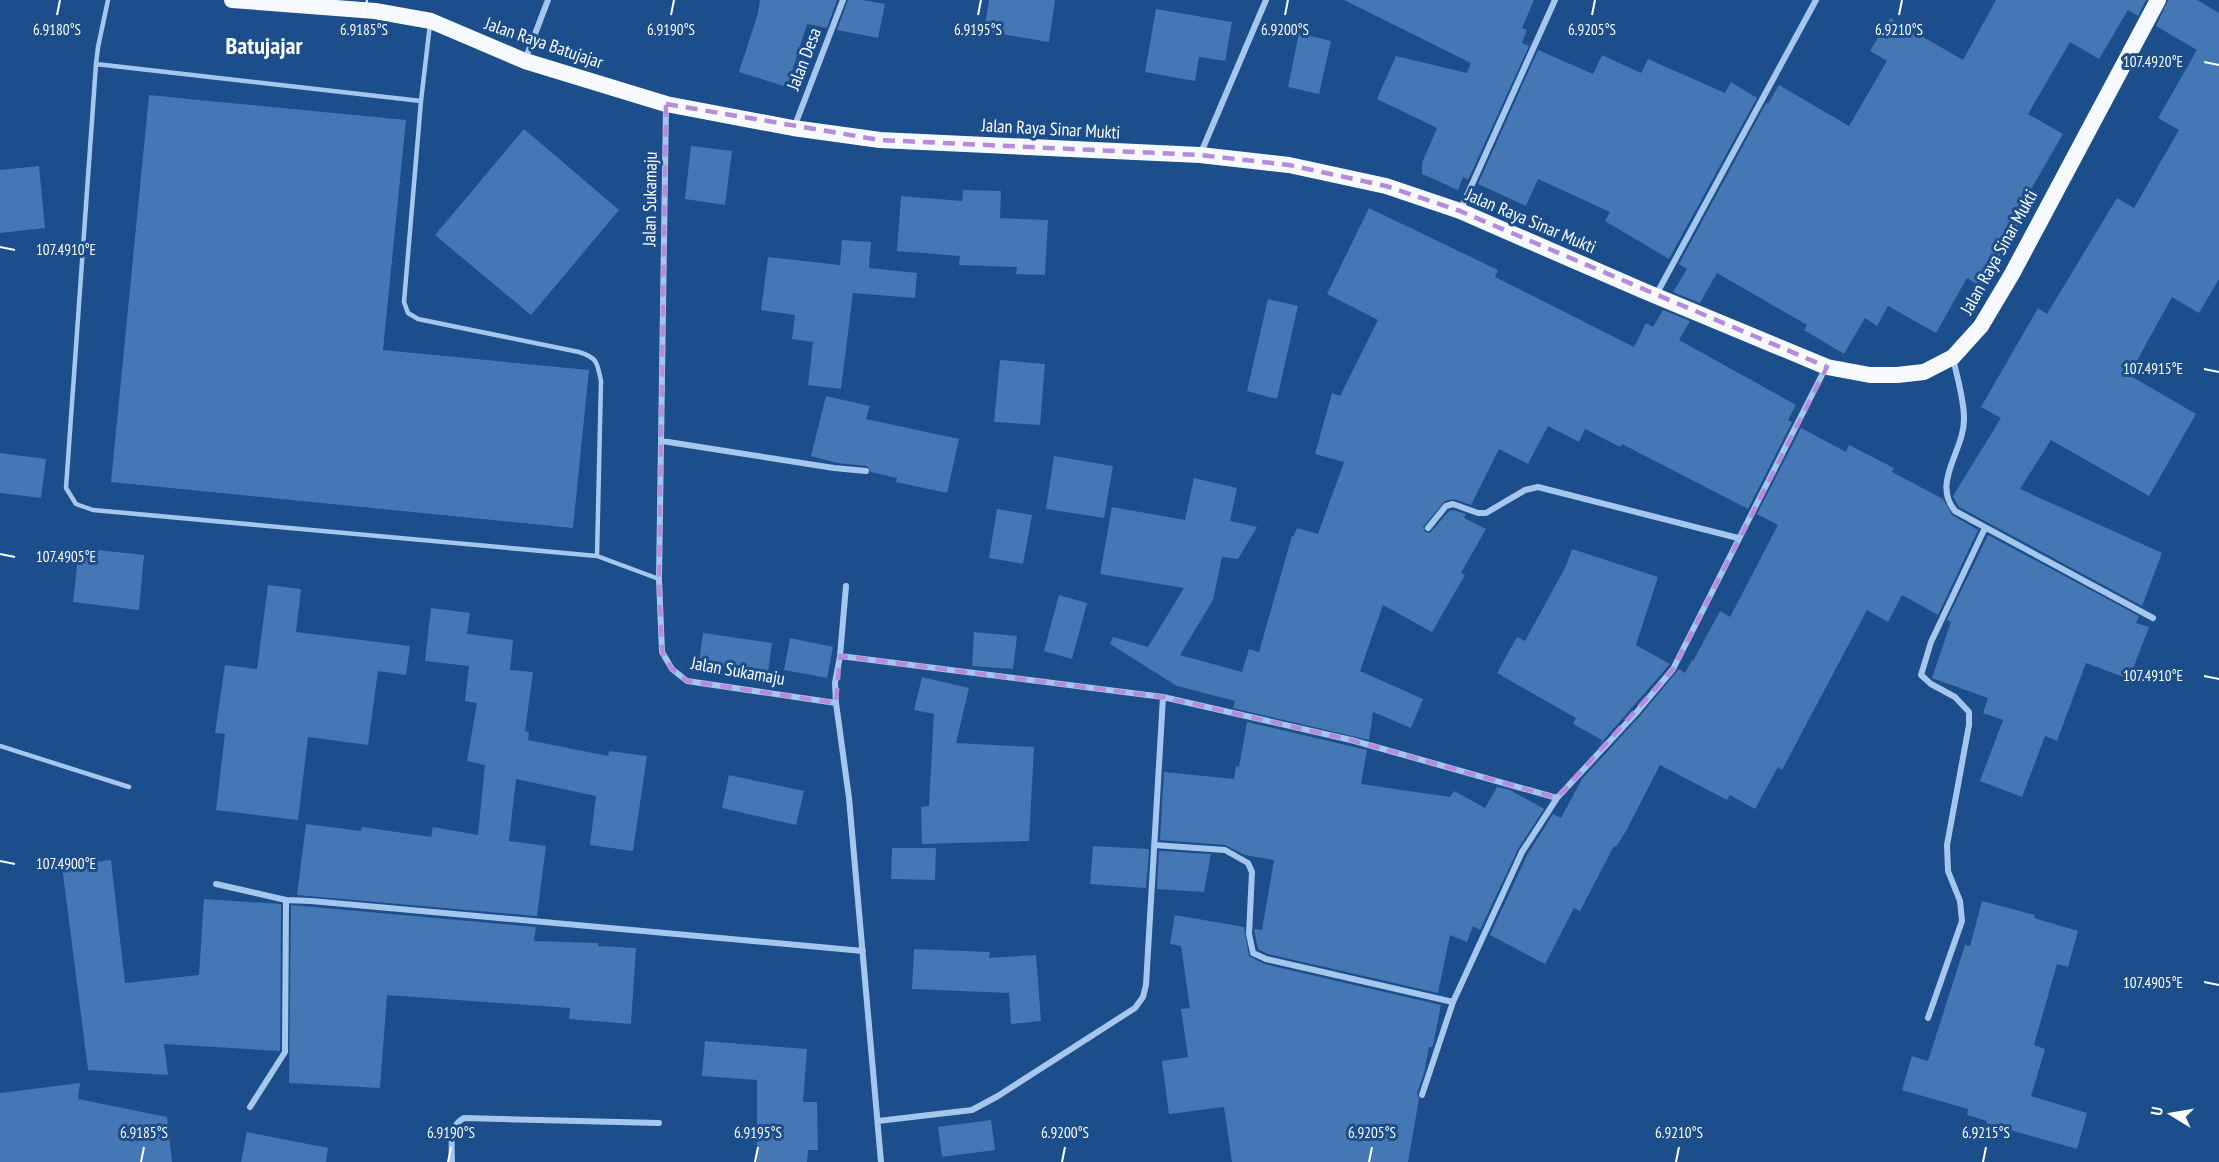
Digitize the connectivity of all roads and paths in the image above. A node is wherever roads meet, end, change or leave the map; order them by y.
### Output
1 (108, 0) edge
2 (232, 0) edge
3 (548, 0) edge
4 (843, 0) edge
5 (1266, 0) edge
6 (1555, 0) edge
7 (1816, 0) edge
8 (2157, 0) edge
9 (431, 21) junction
10 (525, 61) junction
11 (96, 64) junction
12 (421, 101) junction
13 (666, 104) junction
14 (794, 128) junction
15 (1200, 155) junction
16 (1460, 211) junction
17 (1656, 296) junction
18 (1953, 357) junction
19 (1827, 367) junction
20 (662, 441) junction
21 (866, 471) dead end
22 (1428, 528) dead end
23 (1985, 528) junction
24 (1738, 538) junction
25 (597, 556) junction
26 (659, 579) junction
27 (846, 586) dead end
28 (2154, 618) dead end
29 (840, 656) junction
30 (1163, 697) junction
31 (836, 703) junction
32 (0, 746) edge
33 (129, 787) dead end
34 (1557, 798) junction
35 (1154, 845) junction
36 (216, 884) dead end
37 (286, 900) junction
38 (863, 951) junction
39 (1453, 1002) junction
40 (1928, 1018) dead end
41 (1422, 1095) dead end
42 (250, 1107) dead end
43 (878, 1121) junction
44 (659, 1123) dead end
45 (452, 1162) edge
46 (881, 1162) edge

1 - 11 lane
2 - 9 highway, Jalan Raya Batujajar
3 - 10 street
4 - 14 street, Jalan Desa
5 - 15 street
6 - 16 street
7 - 17 street
8 - 18 highway, Jalan Raya Sinar Mukti
9 - 10 highway, Jalan Raya Batujajar
9 - 12 lane
10 - 13 highway, Jalan Raya Batujajar
11 - 12 lane
11 - 25 lane
12 - 25 lane
13 - 14 highway, Jalan Raya Sinar Mukti
13 - 20 street, Jalan Sukamaju
14 - 15 highway, Jalan Raya Sinar Mukti
15 - 16 highway, Jalan Raya Sinar Mukti
16 - 17 highway, Jalan Raya Sinar Mukti
17 - 19 highway, Jalan Raya Sinar Mukti
18 - 19 highway, Jalan Raya Sinar Mukti
18 - 23 street
19 - 24 street
20 - 21 street
20 - 26 street, Jalan Sukamaju
22 - 24 street
23 - 28 street
23 - 40 street
24 - 34 street
25 - 26 lane
26 - 31 street, Jalan Sukamaju
27 - 29 street
29 - 30 street
29 - 31 street
30 - 34 street
30 - 35 street
31 - 38 street
32 - 33 lane
34 - 39 street
35 - 39 street
35 - 43 street
36 - 37 street
37 - 38 street
37 - 42 street
38 - 43 street
39 - 41 street
43 - 46 street
44 - 45 street

